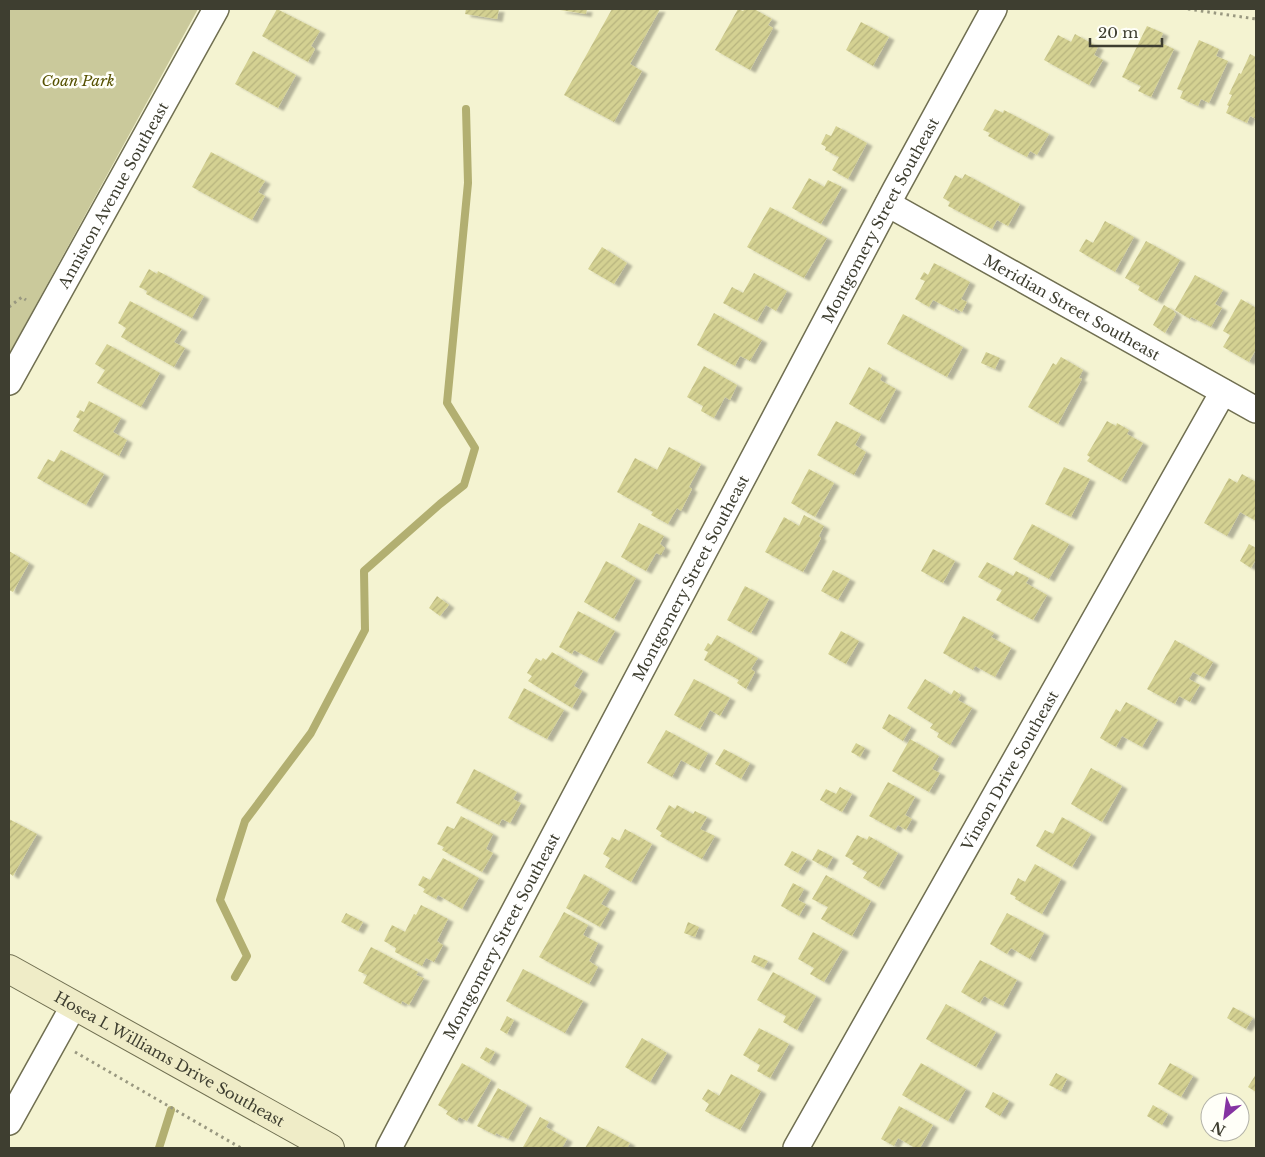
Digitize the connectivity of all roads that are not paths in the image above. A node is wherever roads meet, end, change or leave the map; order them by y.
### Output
1 (216, 9) edge
2 (994, 9) edge
3 (888, 204) junction
4 (9, 382) edge
5 (1223, 392) junction
6 (1256, 410) edge
7 (9, 968) edge
8 (74, 1005) junction
9 (9, 1122) edge
10 (330, 1148) edge
11 (389, 1148) edge
12 (796, 1148) edge

1 - 4 street, Anniston Avenue Southeast
2 - 3 street, Montgomery Street Southeast
3 - 5 street, Meridian Street Southeast
3 - 11 street, Montgomery Street Southeast
5 - 6 street, Meridian Street Southeast
5 - 12 street, Vinson Drive Southeast
7 - 8 street, Hosea L Williams Drive Southeast
8 - 9 street
8 - 10 street, Hosea L Williams Drive Southeast

